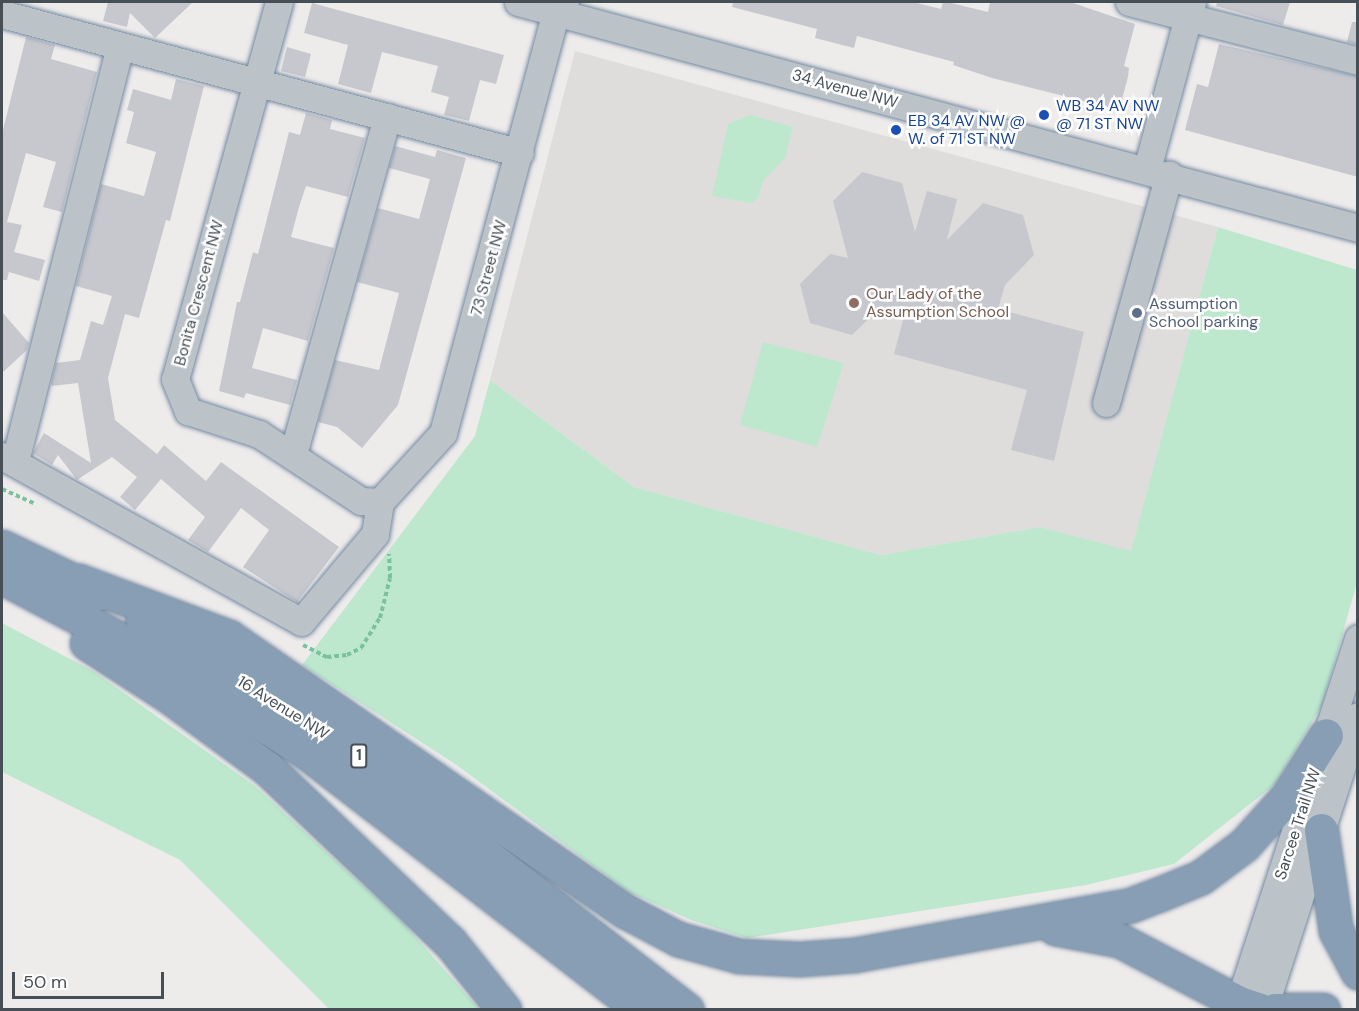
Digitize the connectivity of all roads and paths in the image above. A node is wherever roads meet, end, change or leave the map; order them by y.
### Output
1 (279, 2) edge
2 (518, 2) edge
3 (1129, 2) edge
4 (558, 5) edge
5 (1190, 9) edge
6 (2, 14) edge
7 (120, 46) junction
8 (1358, 61) edge
9 (257, 81) junction
10 (387, 117) junction
11 (520, 153) junction
12 (1158, 172) junction
13 (1354, 229) edge
14 (1106, 403) dead end
15 (293, 454) junction
16 (8, 458) edge
17 (380, 502) junction
18 (2, 547) edge
19 (2, 577) edge
20 (79, 581) junction
21 (2, 596) edge
22 (1358, 638) edge
23 (1358, 716) edge
24 (1326, 735) junction
25 (1322, 830) junction
26 (936, 940) junction
27 (1358, 972) edge
28 (1250, 1008) edge
29 (504, 1010) edge
30 (641, 1010) edge
31 (687, 1010) edge
32 (1275, 1010) edge
33 (1323, 1010) edge

1 - 9 street, Bonita Crescent NW
2 - 4 street, 34 Avenue NW
3 - 5 street
4 - 11 street, 73 Street NW
4 - 12 street, 34 Avenue NW
5 - 8 street
5 - 12 street
6 - 7 street
7 - 9 street
7 - 16 street
9 - 10 street
9 - 15 street, Bonita Crescent NW
10 - 11 street
10 - 15 street
11 - 17 street, 73 Street NW
12 - 13 street, 34 Avenue NW
12 - 14 street
15 - 17 street, Bonita Crescent NW
16 - 17 street
18 - 20 highway, 16 Avenue NW / 1
19 - 30 highway, 16 Avenue NW / 1
20 - 26 highway
20 - 31 highway, 16 Avenue NW / 1
21 - 29 highway
22 - 24 street, Sarcee Trail NW
23 - 25 street, Sarcee Trail NW
24 - 26 highway
24 - 28 street, Sarcee Trail NW
25 - 27 highway
25 - 28 street, Sarcee Trail NW
26 - 28 highway
32 - 33 highway

